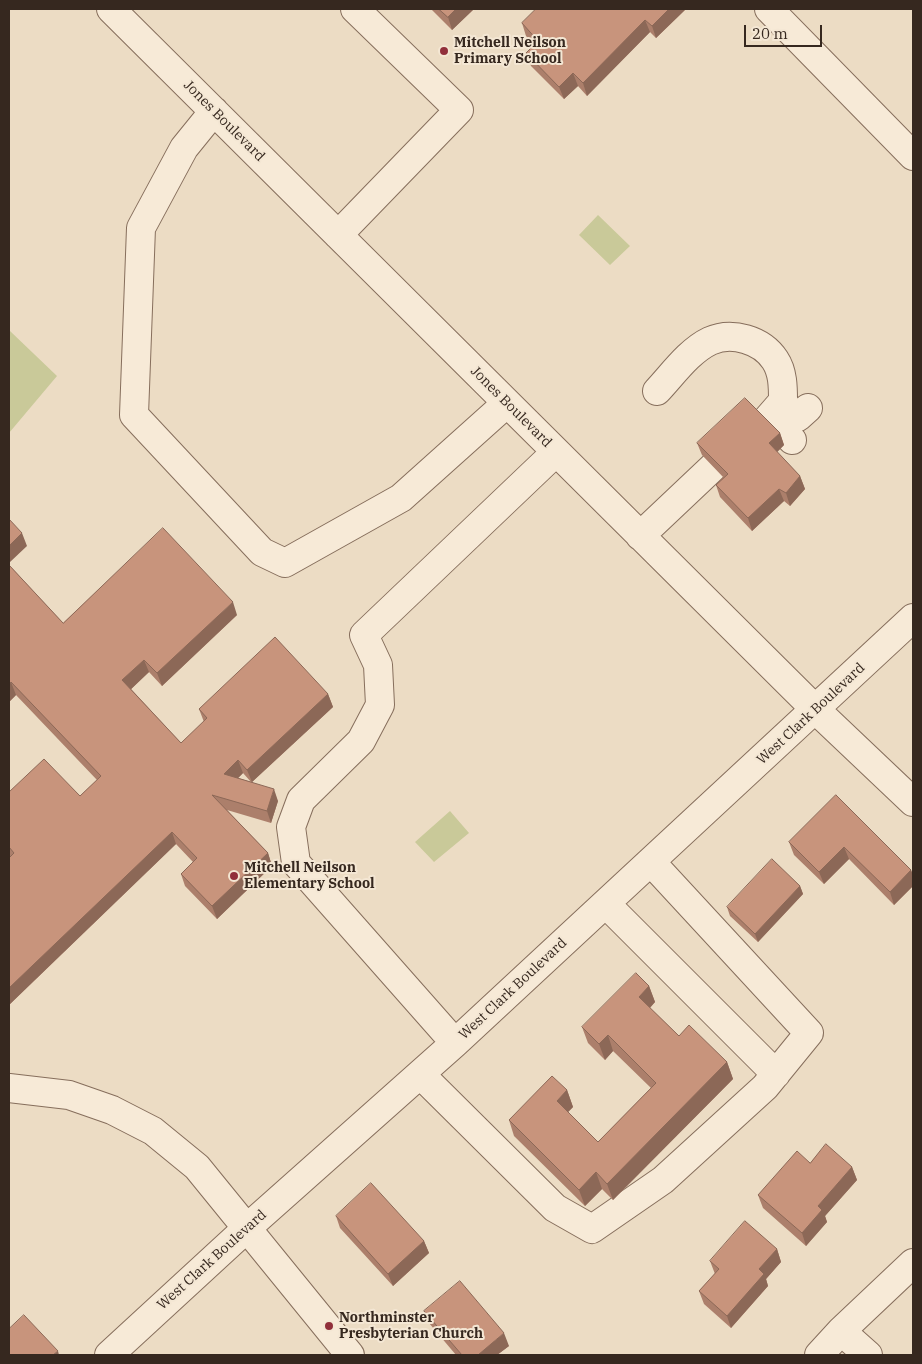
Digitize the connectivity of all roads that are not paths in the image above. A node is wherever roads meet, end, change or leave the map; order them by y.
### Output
1 (111, 9) edge
2 (355, 9) edge
3 (769, 9) edge
4 (214, 111) junction
5 (913, 156) edge
6 (338, 235) junction
7 (657, 391) dead end
8 (507, 403) junction
9 (783, 420) dead end
10 (556, 452) junction
11 (718, 472) edge
12 (646, 541) junction
13 (913, 618) edge
14 (816, 710) junction
15 (913, 802) edge
16 (651, 862) junction
17 (606, 904) junction
18 (455, 1043) junction
19 (420, 1074) junction
20 (776, 1074) junction
21 (9, 1088) edge
22 (247, 1228) junction
23 (913, 1263) edge
24 (842, 1331) junction
25 (109, 1355) edge
26 (350, 1355) edge
27 (819, 1355) edge
28 (868, 1355) edge

1 - 4 street, Jones Boulevard
2 - 6 street
3 - 5 street
4 - 6 street, Jones Boulevard
4 - 8 street
6 - 8 street, Jones Boulevard
7 - 9 street
8 - 10 street, Jones Boulevard
10 - 12 street, Jones Boulevard
10 - 18 street
11 - 12 street
12 - 14 street, Jones Boulevard
13 - 14 street, West Clark Boulevard
14 - 15 street, Jones Boulevard
14 - 16 street, West Clark Boulevard
16 - 17 street, West Clark Boulevard
16 - 20 street
17 - 18 street, West Clark Boulevard
17 - 20 street
18 - 19 street, West Clark Boulevard
19 - 20 street
19 - 22 street, West Clark Boulevard
21 - 22 street
22 - 25 street, West Clark Boulevard
22 - 26 street
23 - 24 street
24 - 27 street
24 - 28 street

